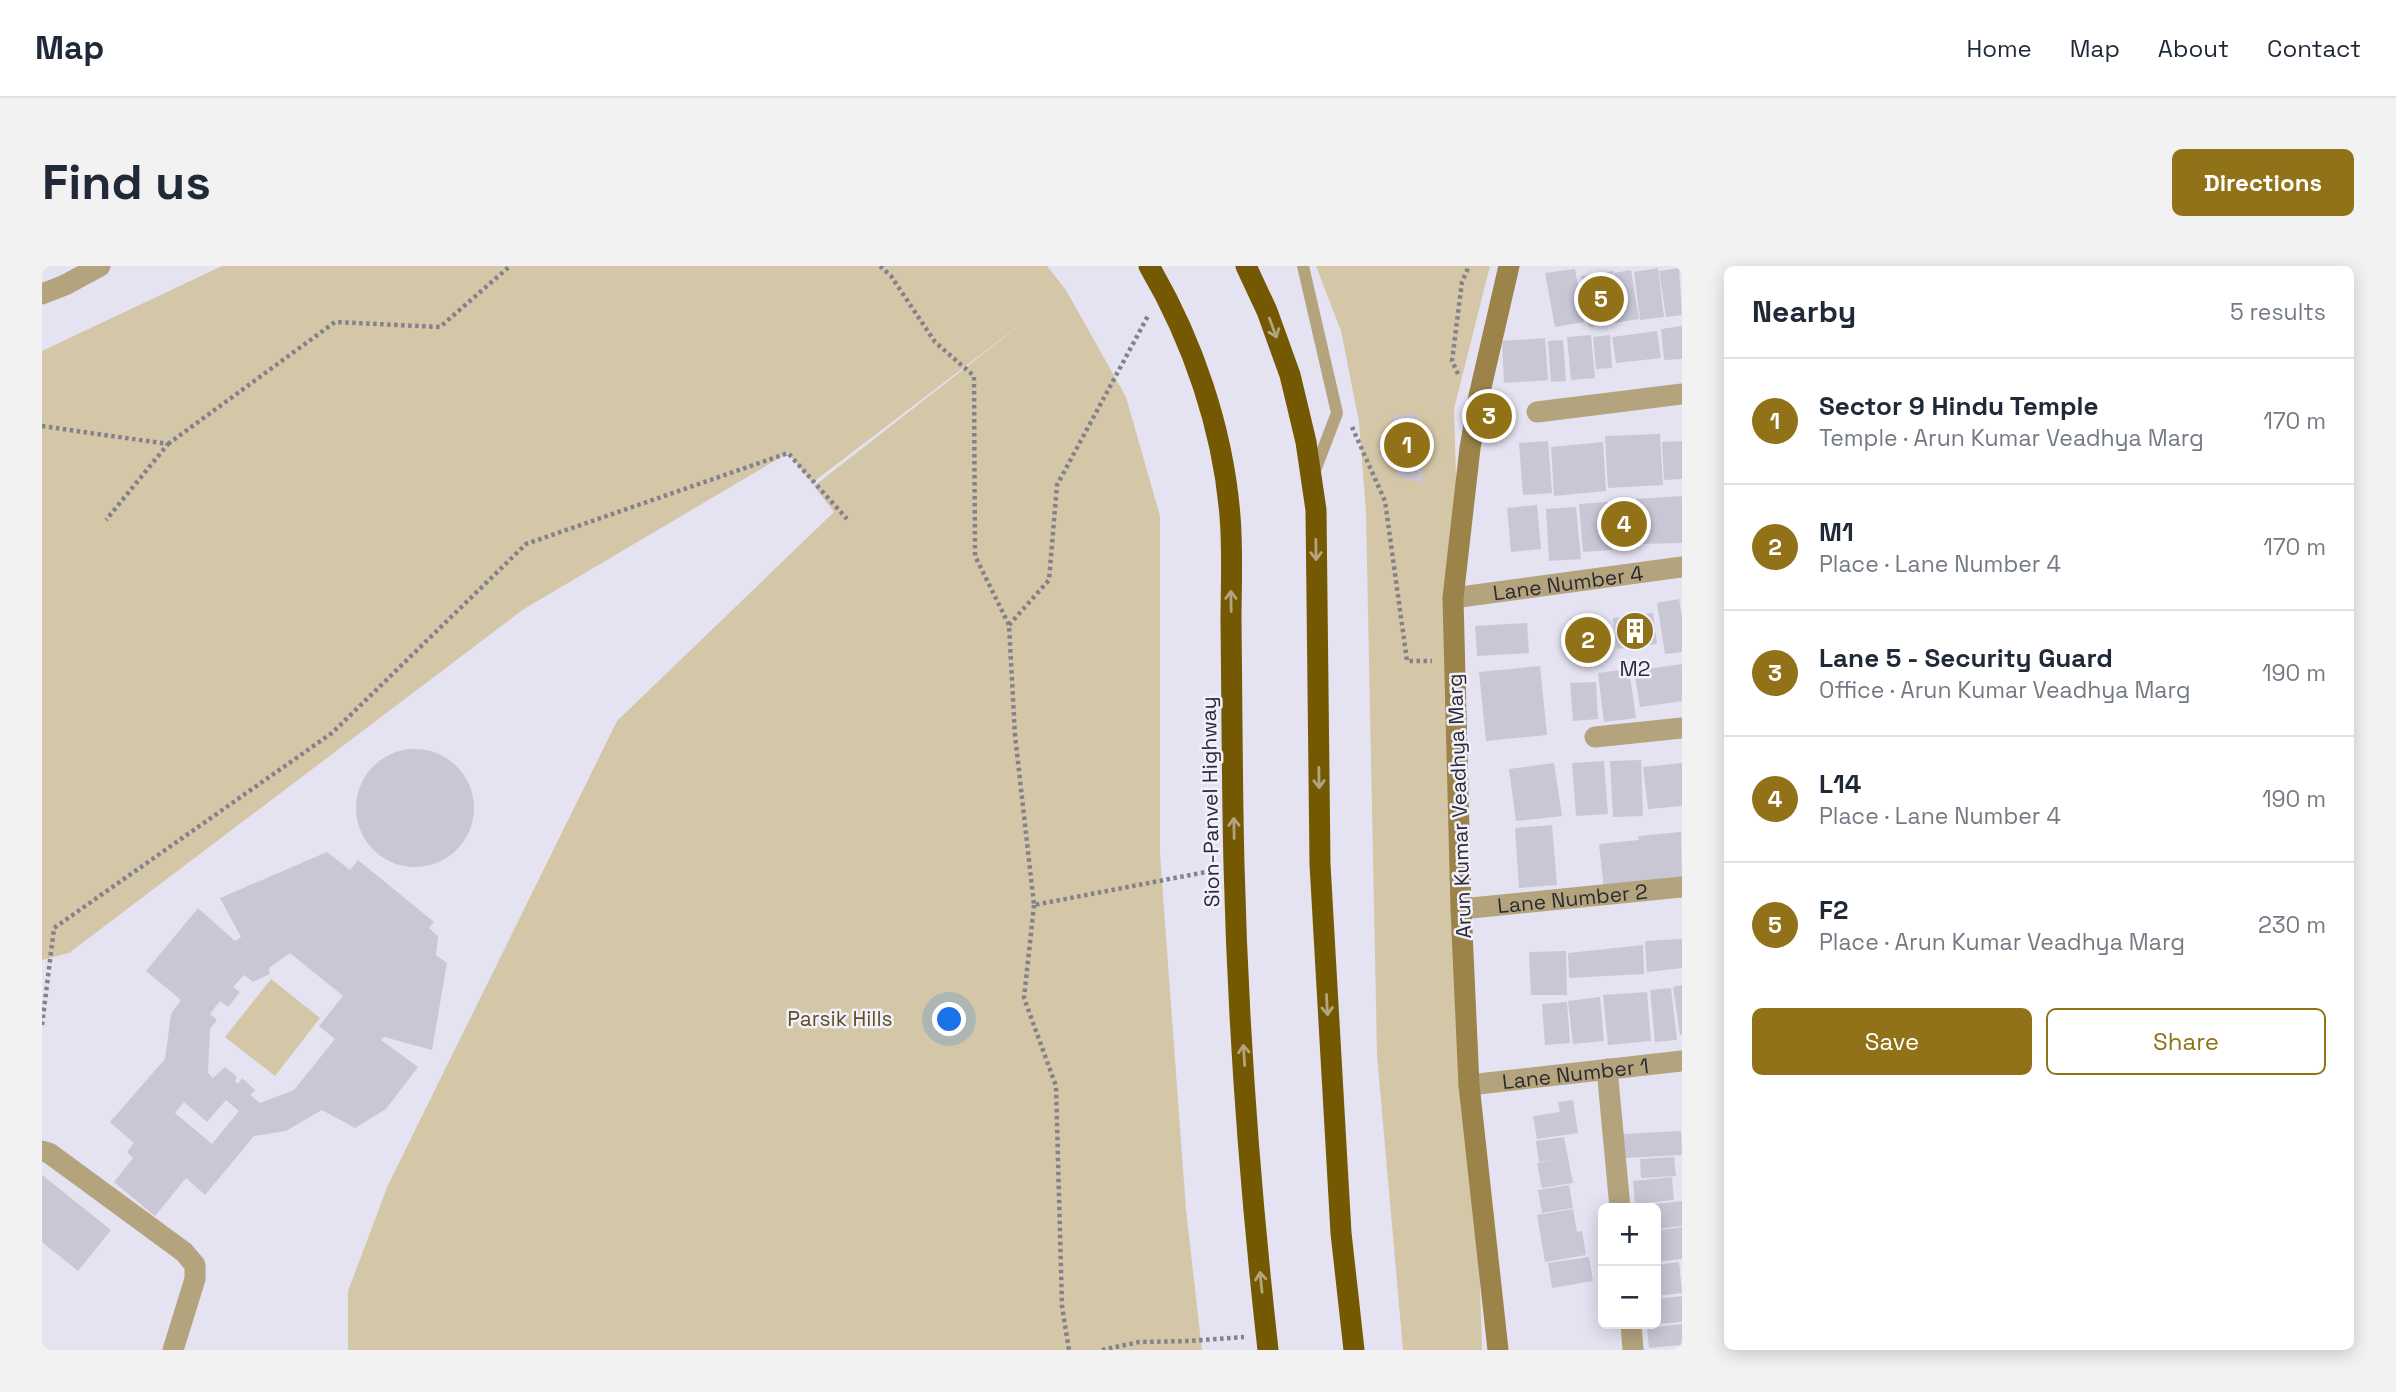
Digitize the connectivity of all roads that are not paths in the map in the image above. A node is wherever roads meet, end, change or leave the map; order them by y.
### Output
1 (100, 266) edge
2 (1149, 266) edge
3 (1246, 266) edge
4 (1303, 266) edge
5 (1509, 266) edge
6 (42, 294) edge
7 (1682, 394) edge
8 (1536, 412) dead end
9 (1312, 480) junction
10 (1682, 568) edge
11 (1452, 598) junction
12 (1682, 728) edge
13 (1595, 737) dead end
14 (1682, 887) edge
15 (1461, 909) junction
16 (1682, 1061) edge
17 (1607, 1069) junction
18 (1469, 1085) junction
19 (42, 1151) edge
20 (1620, 1203) edge
21 (1631, 1329) edge
22 (1267, 1343) edge
23 (173, 1350) edge
24 (1354, 1350) edge
25 (1498, 1350) edge
26 (1633, 1350) edge

1 - 6 street
22 -> 2 highway, Sion-Panvel Highway
3 -> 9 highway
4 - 9 lane
5 - 11 street, Arun Kumar Veadhya Marg
7 - 8 street
9 -> 24 highway
10 - 11 street, Lane Number 4
11 - 15 street, Arun Kumar Veadhya Marg
12 - 13 street
14 - 15 street, Lane Number 2
15 - 18 street, Arun Kumar Veadhya Marg
16 - 17 street, Lane Number 1
17 - 18 street, Lane Number 1
17 - 20 street
18 - 25 street, Arun Kumar Veadhya Marg
19 - 23 street
21 - 26 street

